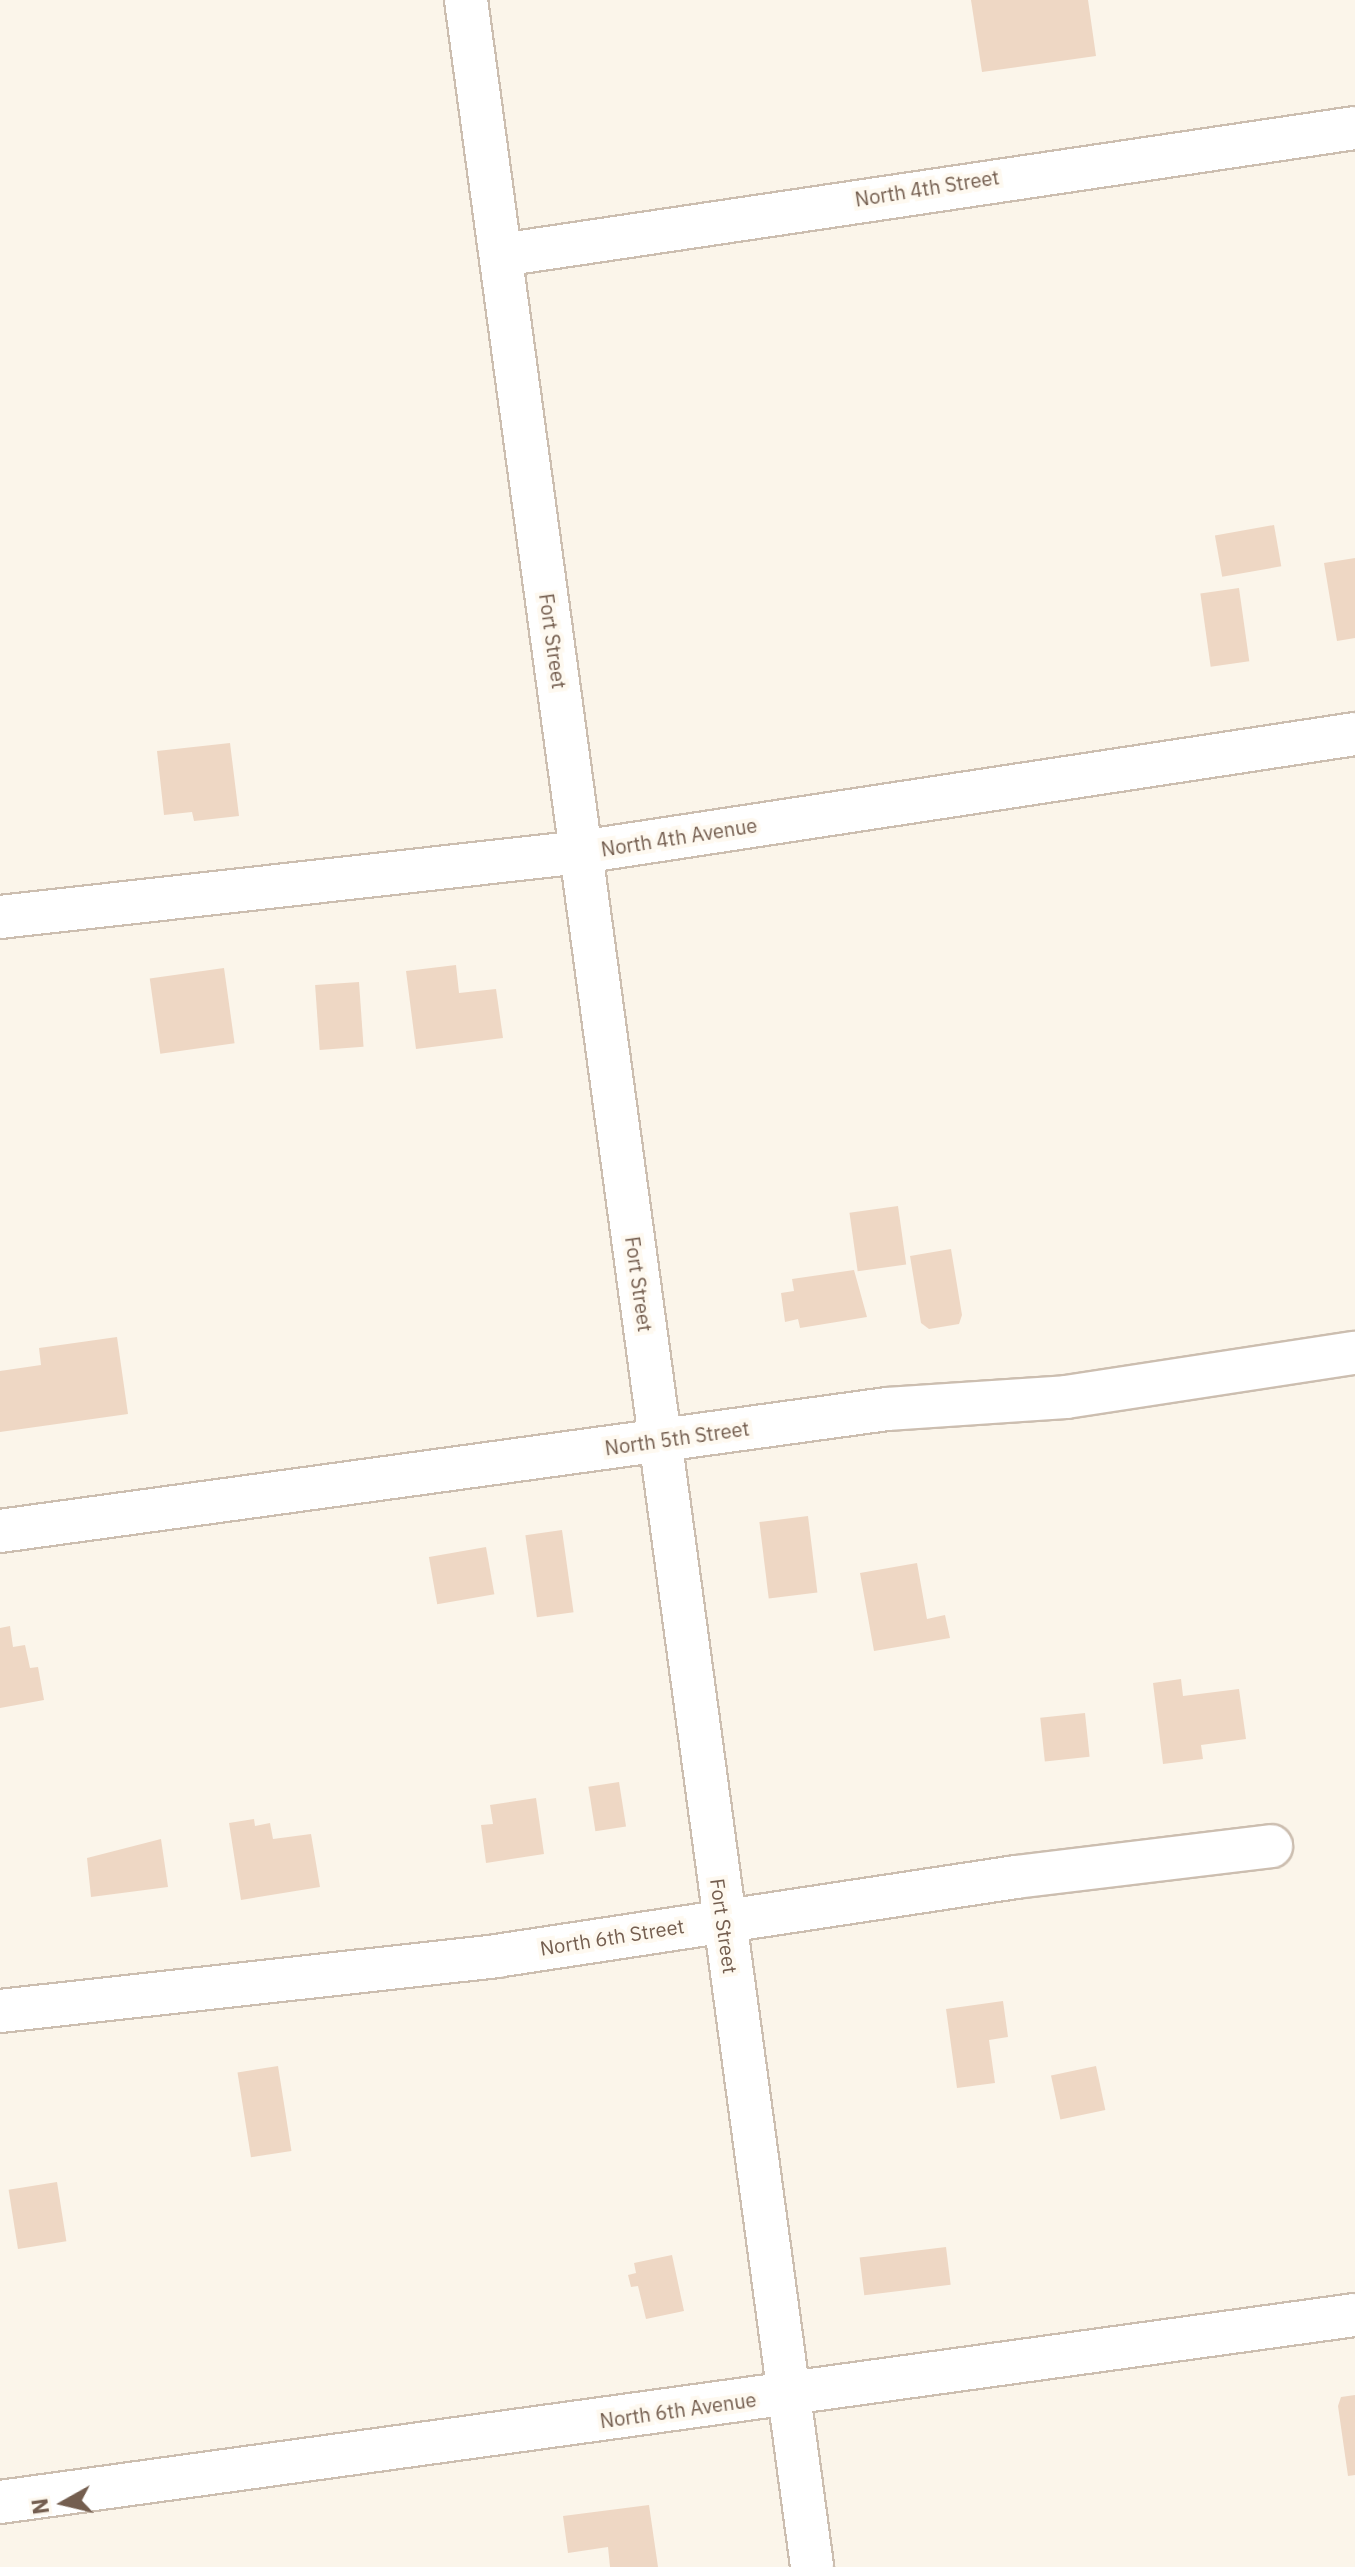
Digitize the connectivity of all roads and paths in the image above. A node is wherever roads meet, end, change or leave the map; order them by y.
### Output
1 (466, 0) edge
2 (1355, 128) edge
3 (501, 255) junction
4 (1355, 734) edge
5 (581, 852) junction
6 (0, 917) edge
7 (1355, 1353) edge
8 (660, 1441) junction
9 (0, 1531) edge
10 (1271, 1846) dead end
11 (722, 1919) junction
12 (0, 2011) edge
13 (1355, 2315) edge
14 (788, 2395) junction
15 (0, 2502) edge
16 (812, 2567) edge

1 - 3 street, Fort Street
2 - 3 street, North 4th Street
3 - 5 street, Fort Street
4 - 5 street, North 4th Avenue
5 - 6 street, North 4th Avenue
5 - 8 street, Fort Street
7 - 8 street, North 5th Street
8 - 9 street, North 5th Street
8 - 11 street, Fort Street
10 - 11 street, North 6th Street
11 - 12 street, North 6th Street
11 - 14 street, Fort Street
13 - 14 street, North 6th Avenue
14 - 15 street, North 6th Avenue
14 - 16 street, Fort Street

